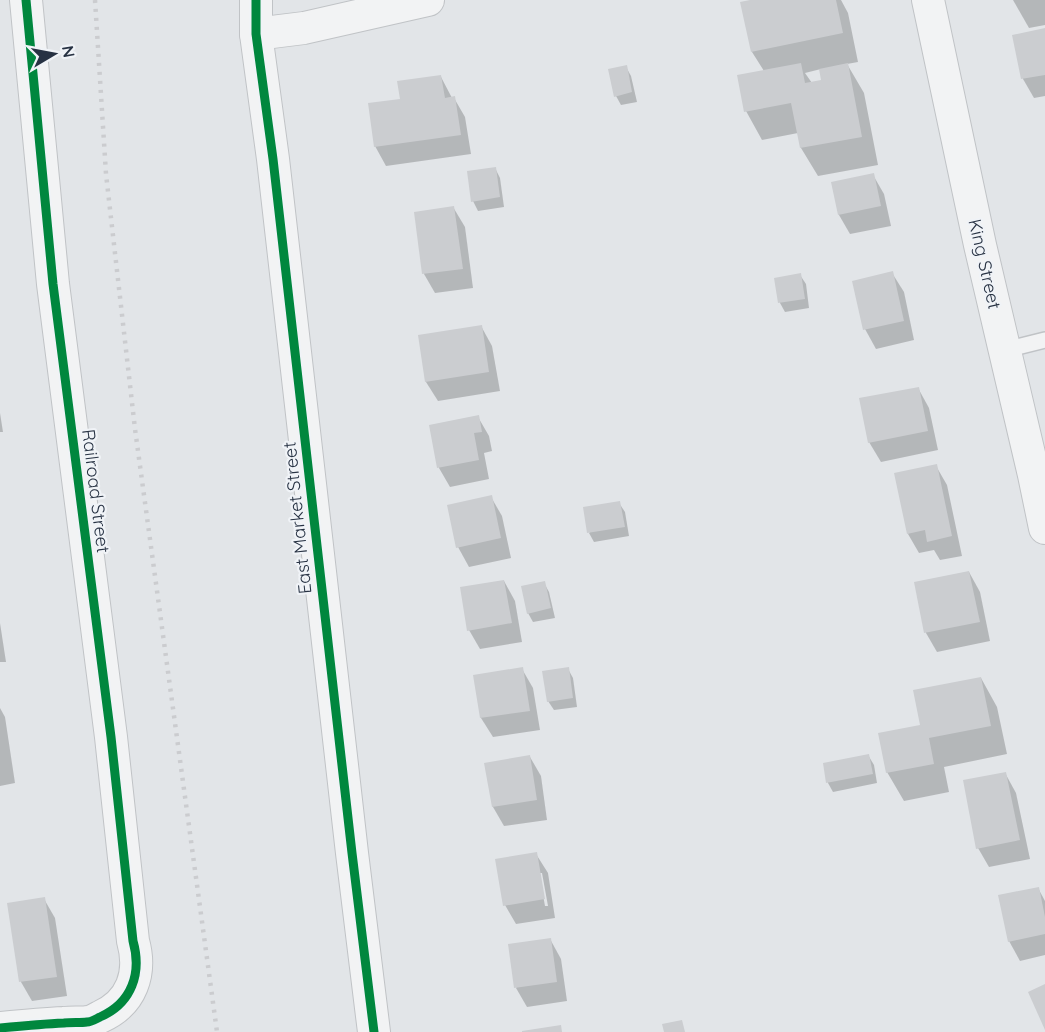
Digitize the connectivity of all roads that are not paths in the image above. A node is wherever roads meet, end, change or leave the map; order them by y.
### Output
1 (26, 0) edge
2 (256, 0) edge
3 (428, 0) edge
4 (928, 0) edge
5 (256, 34) junction
6 (1045, 340) edge
7 (1005, 350) junction
8 (1045, 528) edge
9 (0, 1028) edge
10 (374, 1032) edge

1 - 9 street, Railroad Street
2 - 5 street, East Market Street
3 - 5 street
4 - 7 street, King Street
5 - 10 street, East Market Street
6 - 7 lane
7 - 8 street, King Street

